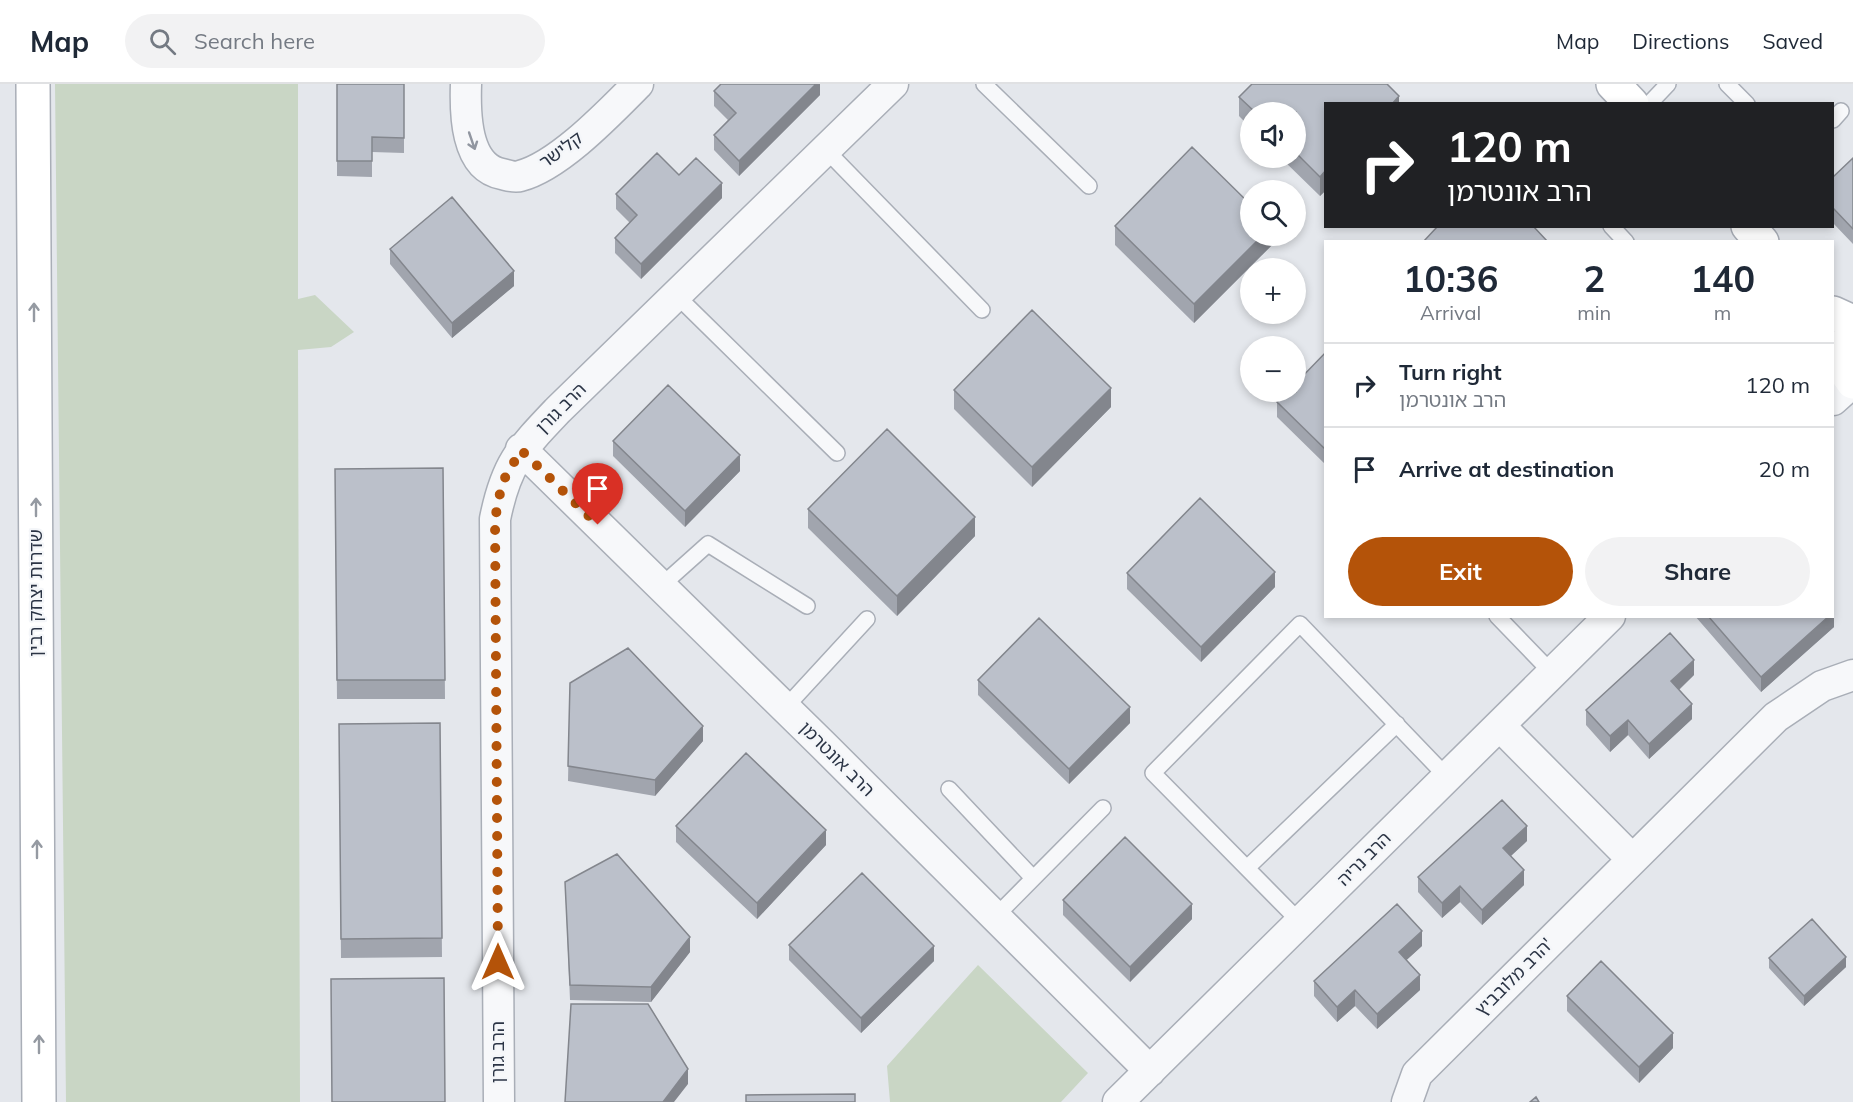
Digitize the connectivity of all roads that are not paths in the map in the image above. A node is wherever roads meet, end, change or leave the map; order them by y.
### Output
1 (33, 84) edge
2 (466, 84) edge
3 (638, 84) edge
4 (893, 84) edge
5 (984, 84) edge
6 (1613, 84) edge
7 (1668, 84) edge
8 (1727, 84) edge
9 (1630, 102) edge
10 (1651, 102) edge
11 (1745, 102) edge
12 (826, 150) junction
13 (1089, 186) dead end
14 (1613, 228) edge
15 (1750, 228) edge
16 (1624, 240) edge
17 (1760, 240) edge
18 (677, 296) junction
19 (982, 310) dead end
20 (1834, 315) edge
21 (1848, 349) edge
22 (1834, 397) edge
23 (521, 450) junction
24 (837, 453) dead end
25 (661, 586) junction
26 (807, 606) dead end
27 (1499, 618) edge
28 (1609, 618) edge
29 (867, 619) dead end
30 (1552, 674) junction
31 (1853, 675) edge
32 (786, 708) junction
33 (1397, 724) junction
34 (1500, 726) junction
35 (1447, 777) junction
36 (950, 789) dead end
37 (1103, 808) dead end
38 (1631, 858) junction
39 (1247, 868) junction
40 (1034, 878) junction
41 (995, 917) junction
42 (1300, 922) junction
43 (1150, 1071) junction
44 (39, 1102) edge
45 (499, 1102) edge
46 (1118, 1102) edge
47 (1407, 1102) edge

44 -> 1 main road, שדרות יצחק רבין
2 -> 3 street, קלישר
4 - 12 street, הרב גורן
5 - 13 lane
6 - 9 main road
7 - 10 lane
8 - 11 lane
12 - 18 street, הרב גורן
12 - 19 lane
14 - 16 lane
15 - 17 main road
18 - 23 street, הרב גורן
18 - 24 lane
20 - 21 main road
21 - 22 street
23 - 25 street, הרב אונטרמן
23 - 45 street, הרב גורן
25 - 26 lane
25 - 32 street, הרב אונטרמן
27 - 30 lane
28 - 30 street, הרב נריה
29 - 32 lane
30 - 34 street, הרב נריה
31 - 38 street, הרב מלובביץ'
32 - 41 street, הרב אונטרמן
33 - 35 lane
33 - 39 lane
33 - 39 lane
34 - 35 street, הרב נריה
34 - 38 street
35 - 42 street, הרב נריה
36 - 40 lane
37 - 40 lane
38 - 47 street, הרב מלובביץ'
39 - 42 lane
40 - 41 lane
41 - 43 street, הרב אונטרמן
42 - 43 street, הרב נריה
43 - 46 street, הרב נריה

